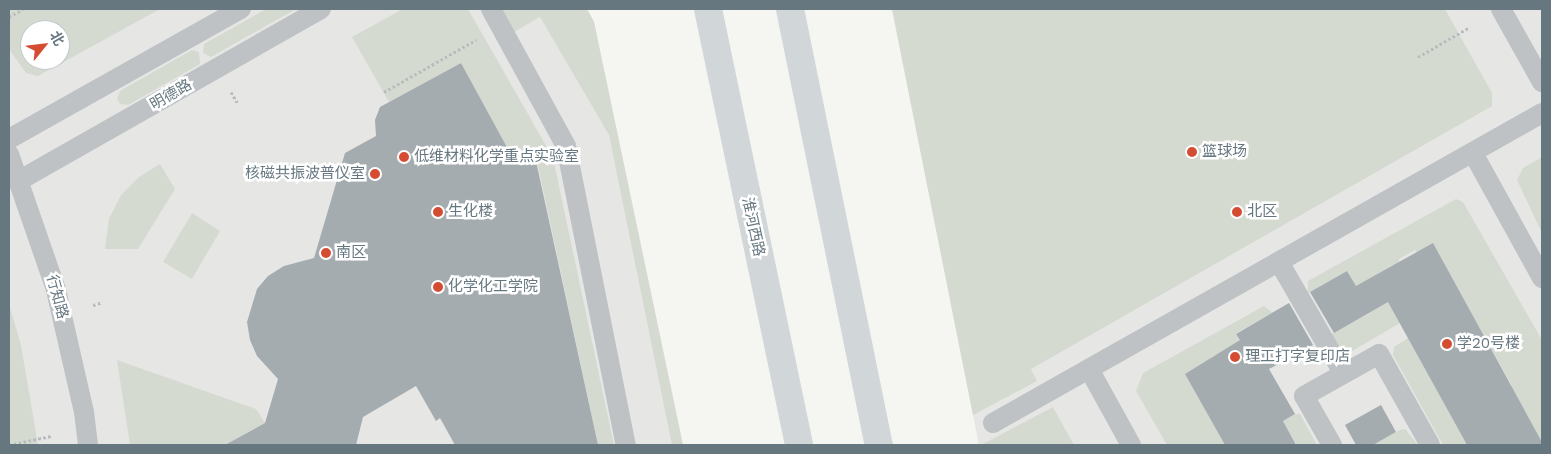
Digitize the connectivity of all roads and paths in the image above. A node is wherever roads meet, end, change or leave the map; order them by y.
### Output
1 (23, 9) edge
2 (241, 9) edge
3 (321, 9) edge
4 (708, 9) edge
5 (790, 9) edge
6 (1502, 9) edge
7 (9, 17) edge
8 (496, 17) edge
9 (1470, 27) dead end
10 (1418, 57) dead end
11 (1542, 82) edge
12 (230, 90) dead end
13 (384, 92) dead end
14 (237, 102) dead end
15 (1542, 113) edge
16 (9, 139) edge
17 (1473, 152) junction
18 (9, 154) edge
19 (20, 180) junction
20 (1279, 262) junction
21 (1542, 278) edge
22 (103, 302) dead end
23 (93, 305) dead end
24 (1089, 369) junction
25 (1343, 373) junction
26 (993, 423) dead end
27 (51, 436) dead end
28 (9, 445) edge
29 (88, 445) edge
30 (626, 445) edge
31 (799, 445) edge
32 (879, 445) edge
33 (1131, 445) edge
34 (1332, 445) edge
35 (1430, 445) edge

1 - 7 path
2 - 16 lane
3 - 19 lane, 明德路
4 - 31 main road, 淮河西路
5 - 32 main road
6 - 11 lane
8 - 13 path
8 - 30 lane
9 - 10 path
12 - 14 path
15 - 17 lane
17 - 20 lane
17 - 21 lane
18 - 19 lane, 行知路
19 - 29 lane, 行知路
20 - 24 lane
20 - 25 lane
22 - 23 path
24 - 26 lane
24 - 33 lane
25 - 34 lane
25 - 35 lane
27 - 28 path

